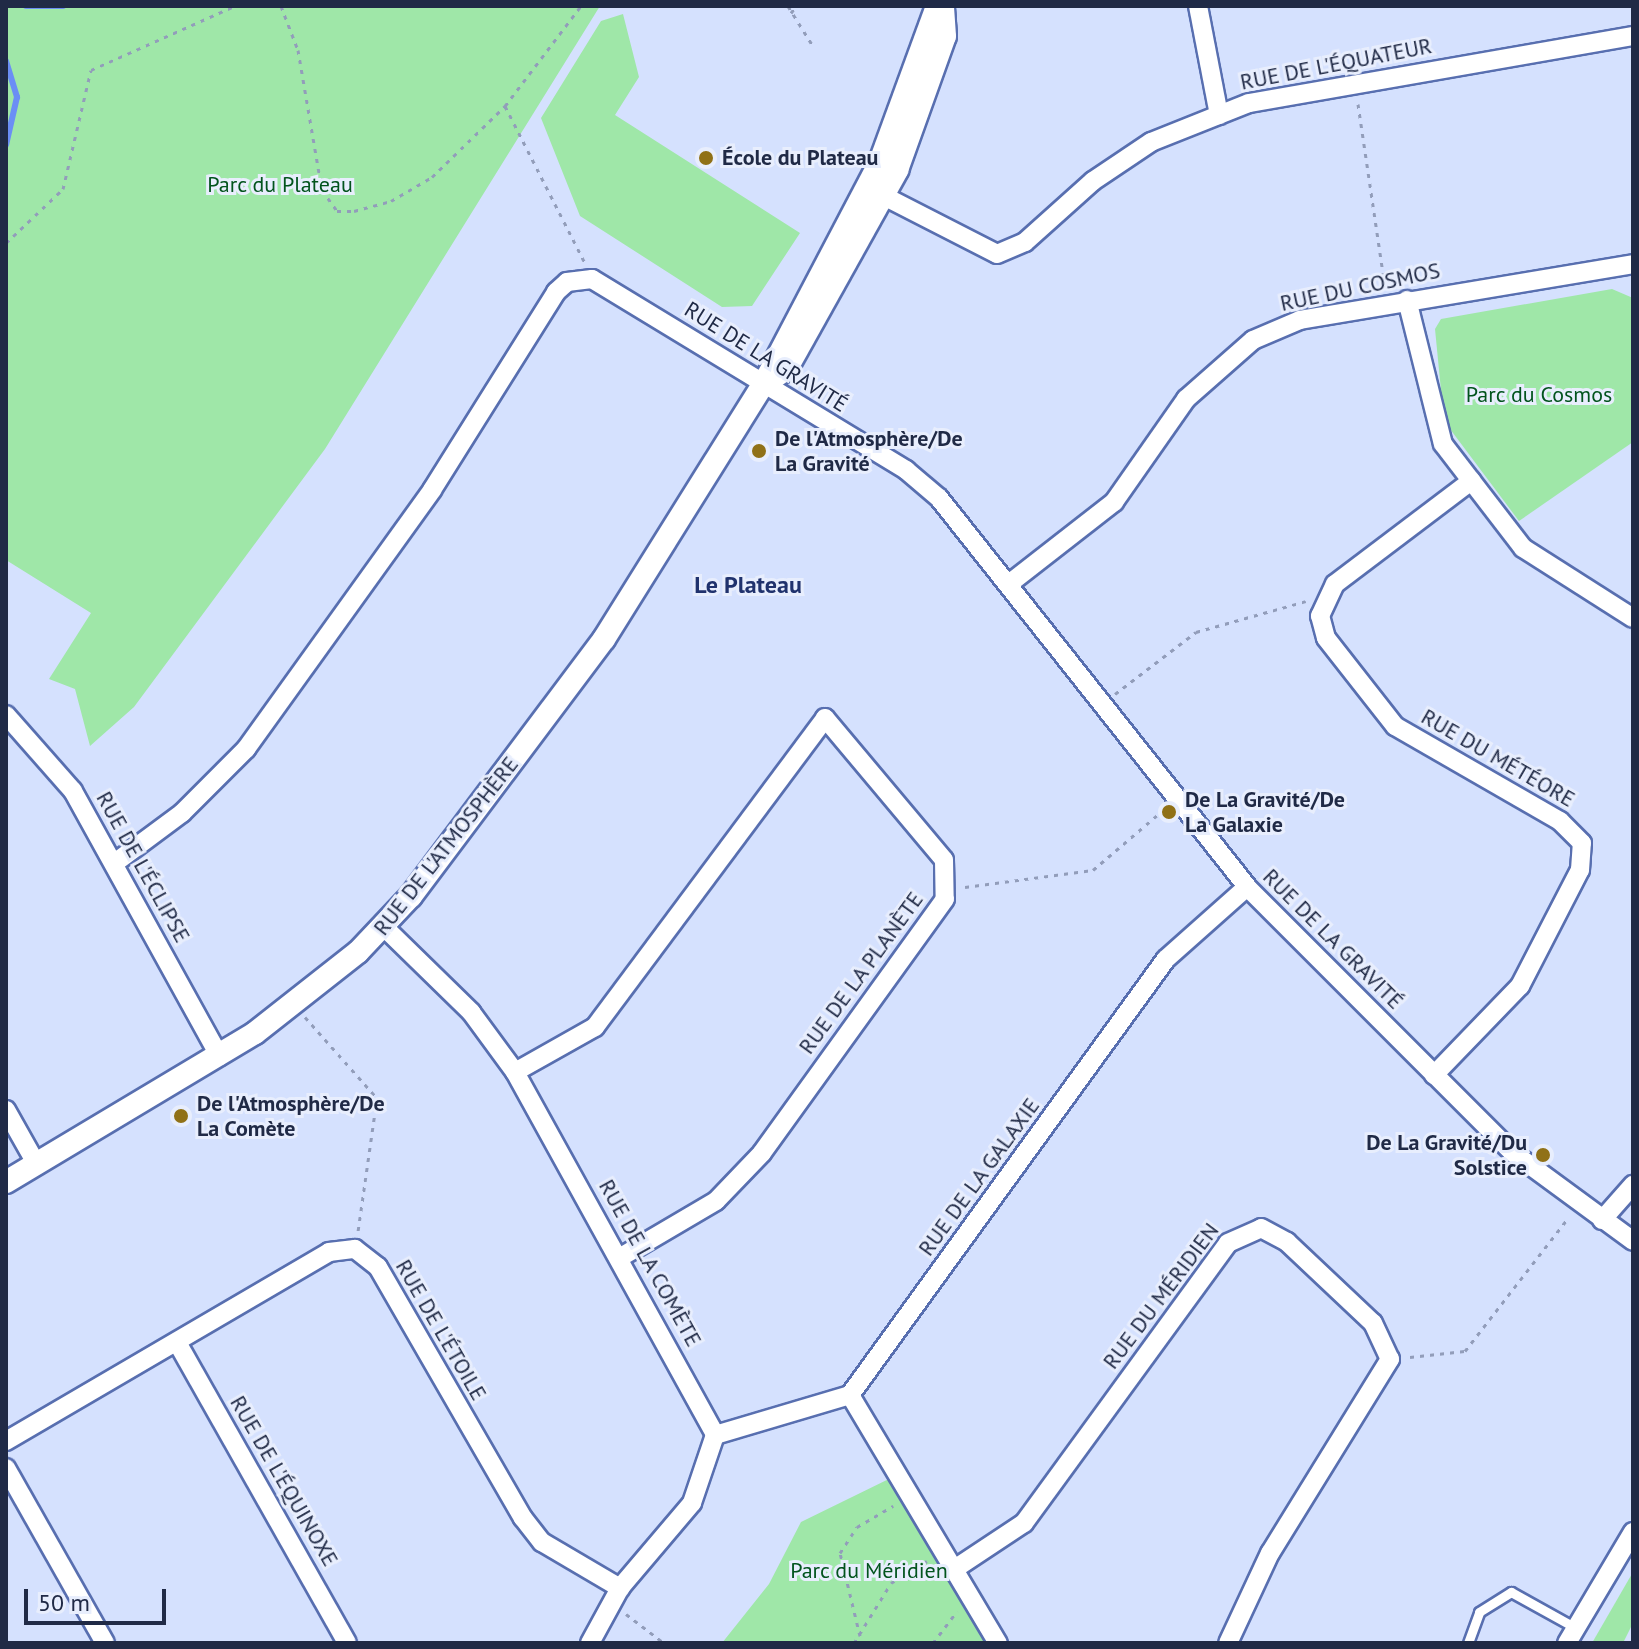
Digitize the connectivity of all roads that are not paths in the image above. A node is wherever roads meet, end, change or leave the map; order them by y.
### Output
1 (937, 6) edge
2 (943, 6) edge
3 (1198, 6) edge
4 (1633, 36) edge
5 (1219, 115) junction
6 (888, 166) junction
7 (876, 192) junction
8 (1633, 264) edge
9 (1407, 300) junction
10 (763, 385) junction
11 (1471, 481) junction
12 (1010, 583) junction
13 (1633, 618) edge
14 (6, 715) edge
15 (116, 862) junction
16 (1247, 887) junction
17 (384, 927) junction
18 (219, 1056) junction
19 (515, 1072) junction
20 (1434, 1075) junction
21 (6, 1110) edge
22 (37, 1165) junction
23 (6, 1182) edge
24 (1633, 1185) edge
25 (1602, 1220) junction
26 (1633, 1241) edge
27 (621, 1257) junction
28 (178, 1344) junction
29 (850, 1395) junction
30 (715, 1435) junction
31 (6, 1441) edge
32 (6, 1468) edge
33 (1633, 1532) edge
34 (953, 1570) junction
35 (620, 1588) junction
36 (1572, 1636) edge
37 (105, 1643) edge
38 (347, 1643) edge
39 (590, 1643) edge
40 (998, 1643) edge
41 (1228, 1643) edge
42 (1468, 1643) edge

1 - 6 street, RUE DE L'ATMOSPHÈRE
2 - 6 street, RUE DE L'ATMOSPHÈRE
3 - 5 street
4 - 5 street, RUE DE L'ÉQUATEUR
5 - 7 street, RUE DE L'ÉQUATEUR
6 - 7 street, RUE DE L'ATMOSPHÈRE
7 - 10 street, RUE DE L'ATMOSPHÈRE
8 - 9 street, RUE DU COSMOS
9 - 11 street
9 - 12 street, RUE DU COSMOS
10 - 12 street, RUE DE LA GRAVITÉ
10 - 15 street, RUE DE LA GRAVITÉ
10 - 17 street, RUE DE L'ATMOSPHÈRE
11 - 13 street
11 - 20 street, RUE DU MÉTÉORE
12 - 16 street, RUE DE LA GRAVITÉ
14 - 15 street, RUE DE L'ÉCLIPSE
15 - 18 street, RUE DE L'ÉCLIPSE
16 - 20 street, RUE DE LA GRAVITÉ
16 - 29 street, RUE DE LA GALAXIE
17 - 18 street, RUE DE L'ATMOSPHÈRE
17 - 19 street, RUE DE LA COMÈTE
18 - 22 street, RUE DE L'ATMOSPHÈRE
19 - 27 street, RUE DE LA COMÈTE
19 - 27 street, RUE DE LA PLANÈTE
20 - 25 street, RUE DE LA GRAVITÉ
21 - 22 street
22 - 23 street, RUE DE L'ATMOSPHÈRE
24 - 25 street
25 - 26 street, RUE DE LA GRAVITÉ
27 - 30 street, RUE DE LA COMÈTE
28 - 31 street
28 - 35 street, RUE DE L'ÉTOILE
28 - 38 street, RUE DE L'ÉQUINOXE
29 - 30 street
29 - 34 street
30 - 35 street
32 - 37 street
33 - 36 street
34 - 40 street
34 - 41 street, RUE DU MÉRIDIEN
35 - 39 street
36 - 42 lane

